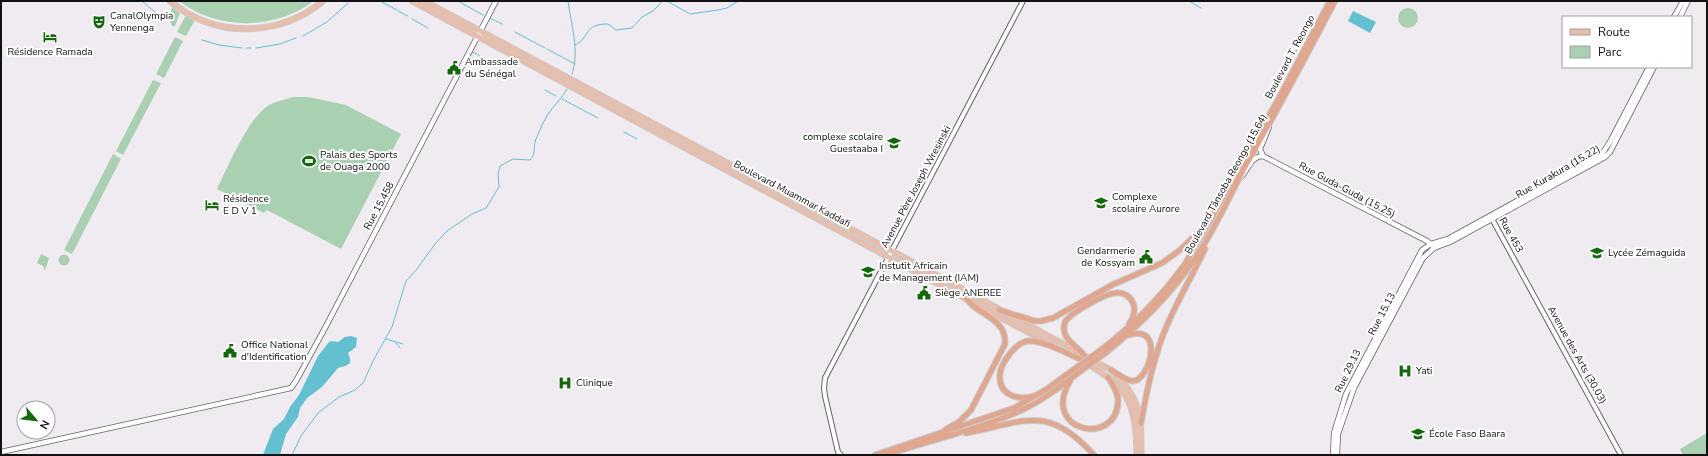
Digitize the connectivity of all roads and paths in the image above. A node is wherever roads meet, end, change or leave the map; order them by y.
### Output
1 (170, 1) edge
2 (322, 1) edge
3 (412, 1) edge
4 (424, 1) edge
5 (496, 1) edge
6 (1023, 1) edge
7 (1330, 1) edge
8 (1335, 1) edge
9 (1683, 1) edge
10 (1688, 1) edge
11 (1675, 16) edge
12 (1680, 16) edge
13 (480, 33) junction
14 (1648, 68) edge
15 (1653, 68) edge
16 (1270, 123) junction
17 (1263, 156) junction
18 (1239, 178) junction
19 (1492, 217) junction
20 (1212, 219) junction
21 (1215, 226) junction
22 (1433, 246) junction
23 (890, 253) junction
24 (1518, 264) joint
25 (965, 297) junction
26 (999, 310) junction
27 (1124, 335) junction
28 (1084, 355) junction
29 (1080, 359) junction
30 (1080, 369) junction
31 (1111, 370) junction
32 (1074, 376) junction
33 (1108, 377) junction
34 (1047, 389) junction
35 (1141, 423) junction
36 (938, 436) junction
37 (1, 452) edge
38 (839, 454) edge
39 (875, 455) edge
40 (886, 455) edge
41 (1094, 455) edge
42 (1137, 455) edge
43 (1141, 455) edge
44 (1333, 455) edge
45 (1337, 455) edge
46 (1622, 455) edge

1 - 2 main road
3 - 13 main road, Boulevard Muammar Kaddafi
4 - 13 main road, Boulevard Muammar Kaddafi
5 - 13 main road, Rue 15.458
6 - 23 street, Avenue Père Joseph Wresinski
7 - 20 highway, Boulevard T. Reongo
8 - 16 highway, Boulevard Tânsoba Reongo (15.64)
9 - 11 main road
10 - 12 main road
13 - 23 main road, Boulevard Muammar Kaddafi
13 - 37 main road, Rue 15.458
14 - 19 main road, Rue Kurakura (15.22)
15 - 19 main road, Rue Kurakura (15.22)
16 - 17 main road
16 - 18 highway, Boulevard Tânsoba Reongo (15.64)
17 - 18 main road
17 - 22 main road, Rue Guda-Guda (15.25)
18 - 21 highway, Boulevard Tânsoba Reongo (15.64)
19 - 22 main road, Rue 15.13
19 - 24 street, Rue 453
20 - 26 highway
20 - 27 highway, Boulevard T. Reongo
21 - 27 highway, Boulevard Tânsoba Reongo (15.64)
21 - 35 highway
22 - 44 main road, Rue 29.13
22 - 45 main road, Rue 15.13
23 - 25 main road, Boulevard Muammar Kaddafi
23 - 26 main road, Boulevard Muammar Kaddafi
23 - 38 street, Avenue Père Joseph Wresinski
24 - 46 street, Avenue des Arts (30.03)
25 - 29 main road, Boulevard Muammar Kaddafi
25 - 36 highway
26 - 28 main road, Boulevard Muammar Kaddafi
27 - 28 highway
27 - 30 highway, Boulevard T. Reongo, bridge
27 - 31 highway
28 - 31 main road, Boulevard Muammar Kaddafi
29 - 33 main road, Boulevard Muammar Kaddafi
29 - 34 highway
30 - 32 highway
30 - 34 highway
31 - 35 main road, Boulevard Muammar Kaddafi
32 - 33 highway
32 - 36 highway
33 - 42 main road, Boulevard Muammar Kaddafi
34 - 36 highway
35 - 43 main road
36 - 39 highway
36 - 40 highway
36 - 41 highway

